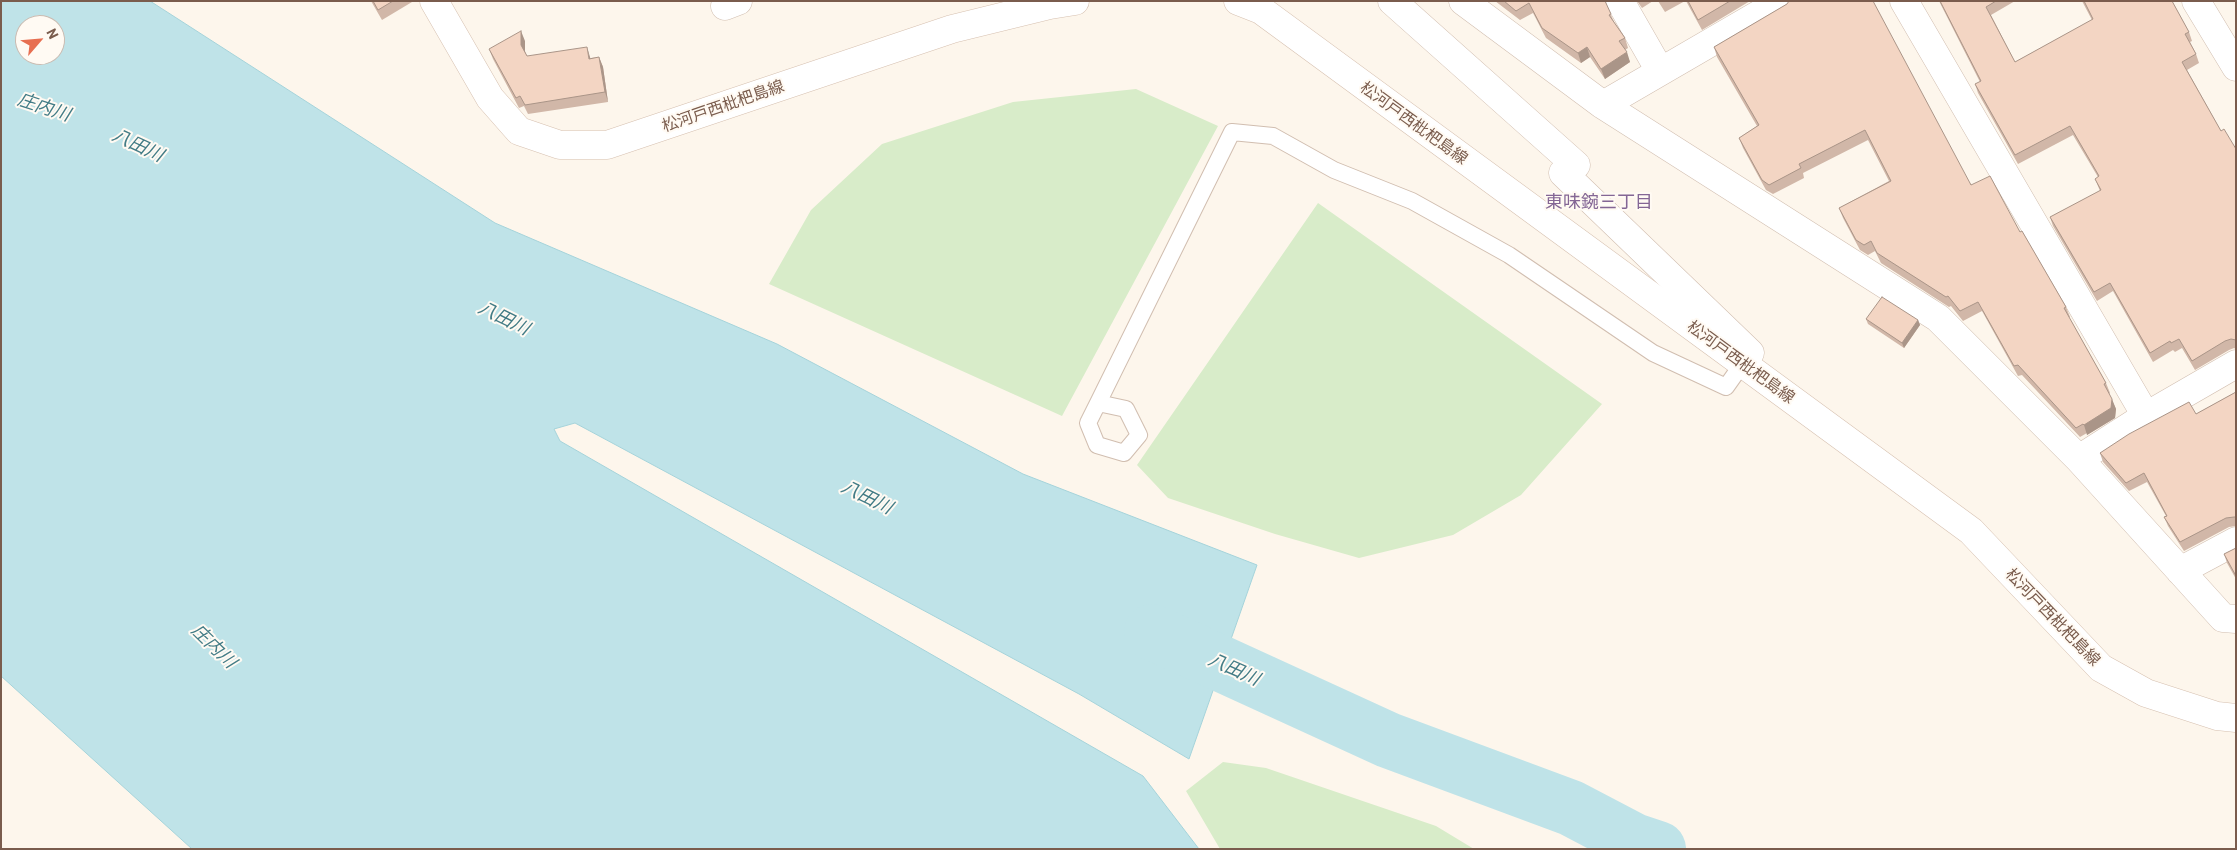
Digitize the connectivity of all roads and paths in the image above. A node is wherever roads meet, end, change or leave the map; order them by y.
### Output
1 (434, 1) edge
2 (1075, 1) edge
3 (1238, 1) edge
4 (1392, 1) edge
5 (1463, 1) edge
6 (1620, 1) edge
7 (1782, 1) edge
8 (1904, 1) edge
9 (2196, 1) edge
10 (2236, 67) edge
11 (1660, 71) junction
12 (1603, 105) junction
13 (1743, 363) junction
14 (2236, 364) edge
15 (1098, 403) dead end
16 (2146, 416) junction
17 (2079, 459) junction
18 (2236, 541) edge
19 (2180, 571) junction
20 (2236, 619) edge
21 (2236, 718) edge

1 - 2 street, 松河戸西枇杷島線
3 - 13 street, 松河戸西枇杷島線
4 - 13 street
5 - 12 street
6 - 11 street
7 - 11 street
8 - 16 street
9 - 10 street
11 - 12 street
12 - 17 street
13 - 15 lane
13 - 21 street, 松河戸西枇杷島線
14 - 16 street
16 - 17 street
17 - 19 street
18 - 19 street
19 - 20 street

